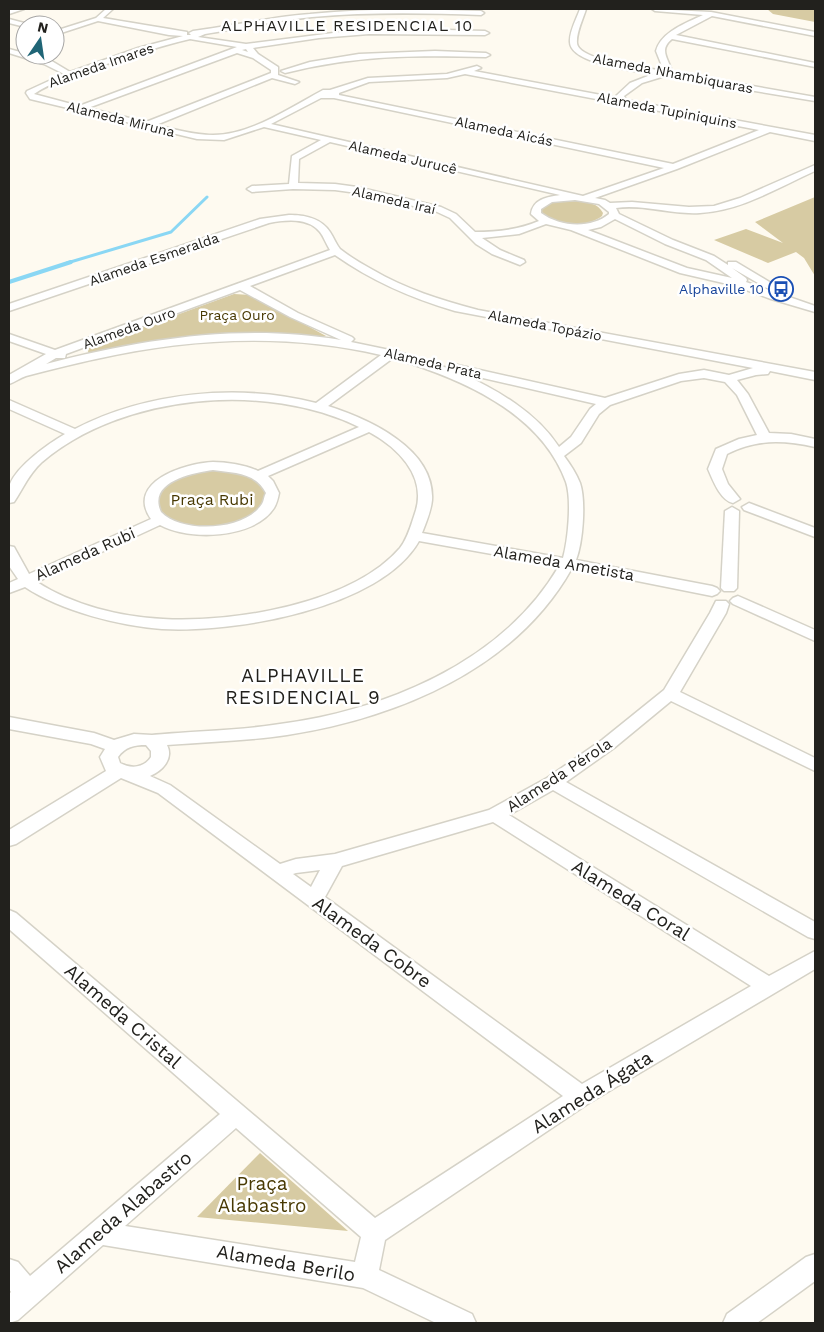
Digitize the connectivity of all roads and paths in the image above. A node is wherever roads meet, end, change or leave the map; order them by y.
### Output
1 (21, 9) edge
2 (110, 9) edge
3 (336, 9) edge
4 (583, 9) edge
5 (655, 9) edge
6 (444, 10) edge
7 (9, 12) edge
8 (711, 12) edge
9 (328, 14) junction
10 (98, 19) junction
11 (65, 29) edge
12 (200, 34) junction
13 (484, 34) edge
14 (815, 34) edge
15 (178, 36) junction
16 (669, 36) junction
17 (206, 40) junction
18 (11, 49) edge
19 (243, 50) junction
20 (266, 64) joint
21 (815, 65) edge
22 (500, 70) dead end
23 (669, 71) junction
24 (467, 72) junction
25 (280, 73) junction
26 (651, 74) junction
27 (70, 75) junction
28 (519, 82) junction
29 (298, 84) dead end
30 (32, 90) joint
31 (324, 94) junction
32 (815, 99) edge
33 (623, 102) junction
34 (79, 109) junction
35 (261, 124) junction
36 (147, 125) junction
37 (767, 130) junction
38 (815, 138) edge
39 (328, 140) junction
40 (674, 167) junction
41 (815, 168) edge
42 (293, 186) junction
43 (612, 188) junction
44 (252, 189) dead end
45 (546, 189) junction
46 (580, 198) junction
47 (551, 200) junction
48 (607, 207) junction
49 (301, 218) joint
50 (546, 221) junction
51 (570, 226) junction
52 (635, 226) junction
53 (472, 235) junction
54 (598, 237) junction
55 (669, 242) junction
56 (685, 248) junction
57 (336, 251) junction
58 (654, 259) junction
59 (520, 262) dead end
60 (720, 263) junction
61 (693, 274) junction
62 (243, 287) junction
63 (9, 308) edge
64 (814, 310) edge
65 (9, 337) edge
66 (55, 354) junction
67 (390, 354) junction
68 (698, 354) junction
69 (723, 359) junction
70 (76, 360) junction
71 (756, 368) junction
72 (706, 369) junction
73 (485, 375) junction
74 (815, 376) edge
75 (15, 377) edge
76 (729, 379) junction
77 (470, 384) junction
78 (606, 402) junction
79 (9, 404) edge
80 (319, 407) junction
81 (370, 427) junction
82 (73, 433) junction
83 (764, 436) junction
84 (815, 443) edge
85 (558, 454) junction
86 (260, 476) junction
87 (9, 499) edge
88 (732, 505) junction
89 (750, 507) joint
90 (160, 520) junction
91 (815, 533) edge
92 (415, 536) junction
93 (9, 550) edge
94 (568, 563) junction
95 (26, 581) junction
96 (9, 589) edge
97 (725, 596) junction
98 (815, 636) edge
99 (670, 694) junction
100 (9, 723) edge
101 (123, 743) junction
102 (156, 754) junction
103 (815, 765) edge
104 (122, 772) junction
105 (552, 782) junction
106 (164, 789) junction
107 (495, 815) junction
108 (9, 839) edge
109 (335, 861) junction
110 (277, 872) junction
111 (314, 899) junction
112 (9, 918) edge
113 (815, 931) edge
114 (815, 959) edge
115 (768, 986) junction
116 (581, 1096) junction
117 (237, 1114) junction
118 (100, 1233) junction
119 (374, 1233) junction
120 (815, 1266) edge
121 (9, 1271) edge
122 (365, 1276) junction
123 (29, 1293) junction
124 (9, 1311) edge
125 (463, 1323) edge
126 (736, 1323) edge

1 - 7 street
2 - 10 street
3 - 9 street
4 - 26 street, Alameda Nhambiquaras
5 - 8 street
6 - 9 street, Alameda Imares
6 - 13 street, Alameda Imares
8 - 14 street
8 - 16 street
9 - 12 street, Alameda Imares
10 - 11 street
10 - 15 street
12 - 15 street, Alameda Imares
12 - 17 street
13 - 19 street
13 - 24 street
13 - 25 street
15 - 17 street
15 - 27 street, Alameda Imares
16 - 21 street
16 - 23 street
17 - 19 street
18 - 27 street, Alameda Miruna
19 - 20 street
19 - 34 street
20 - 25 street
22 - 28 street, Alameda Tupiniquins
23 - 26 street, Alameda Nhambiquaras
23 - 32 street, Alameda Nhambiquaras
24 - 28 street, Alameda Tupiniquins
24 - 31 street, Alameda Miruna
25 - 29 street
25 - 36 street
26 - 33 street
27 - 30 street, Alameda Imares
28 - 33 street, Alameda Tupiniquins
30 - 34 street, Alameda Miruna
31 - 35 street, Alameda Miruna
31 - 40 street, Alameda Aicás
33 - 37 street, Alameda Tupiniquins
34 - 36 street, Alameda Miruna
35 - 36 street, Alameda Miruna
35 - 39 street, Alameda Jurucê
37 - 38 street, Alameda Tupiniquins
37 - 40 street
39 - 42 street
39 - 45 street, Alameda Jurucê
40 - 43 street
41 - 48 street
42 - 44 street, Alameda Iraí
42 - 53 street, Alameda Iraí
43 - 46 street
43 - 48 street
45 - 46 street, Alameda Jurucê
45 - 47 street
46 - 47 street
46 - 48 street, Alameda Jurucê
47 - 50 street
48 - 51 street
48 - 52 street
49 - 57 street, Alameda Topázio
49 - 63 street, Alameda Esmeralda
50 - 51 street
50 - 53 street
51 - 54 street
52 - 54 street
52 - 55 street
53 - 59 street, Alameda Iraí
54 - 58 street
55 - 56 street
55 - 64 street
56 - 58 street
56 - 60 street
57 - 62 street, Alameda Ouro
57 - 68 street, Alameda Topázio
58 - 61 street
60 - 61 street
60 - 64 street
61 - 64 street
62 - 66 street, Alameda Ouro
62 - 67 street, Alameda Prata
65 - 66 street
66 - 70 street
66 - 75 street, Alameda Ouro
67 - 70 street
67 - 73 street, Alameda Prata
67 - 77 street
67 - 80 street
68 - 69 street, Alameda Topázio
68 - 72 street
69 - 71 street, Alameda Topázio
69 - 72 street
70 - 75 street
71 - 74 street
71 - 76 street
72 - 76 street
72 - 78 street
73 - 77 street
73 - 78 street, Alameda Prata
76 - 83 street
77 - 85 street
78 - 85 street
79 - 82 street
80 - 81 street
80 - 82 street
81 - 86 street
81 - 92 street
82 - 87 street
83 - 84 street
83 - 88 street
85 - 94 street
86 - 90 street
86 - 90 street
88 - 89 street
88 - 97 street, Alameda Pérola
89 - 91 street
90 - 95 street, Alameda Rubi
92 - 94 street, Alameda Ametista
92 - 95 street
93 - 95 street
94 - 97 street, Alameda Ametista
94 - 102 street
95 - 96 street, Alameda Rubi
97 - 98 street, Alameda Ametista
97 - 99 street, Alameda Pérola
99 - 103 street
99 - 105 street, Alameda Pérola
100 - 101 street
101 - 102 street
101 - 104 street
102 - 104 street
102 - 106 street
104 - 106 street, Alameda Cobre
104 - 108 street
105 - 107 street, Alameda Pérola
105 - 113 street
106 - 110 street, Alameda Cobre
107 - 109 street, Alameda Pérola
107 - 115 street, Alameda Coral
109 - 110 street, Alameda Pérola
109 - 111 street
110 - 111 street, Alameda Cobre
111 - 116 street, Alameda Cobre
112 - 117 street, Alameda Cristal
114 - 115 street, Alameda Ágata
115 - 116 street, Alameda Ágata
116 - 119 street, Alameda Ágata
117 - 118 street, Alameda Alabastro
117 - 119 street
118 - 122 street, Alameda Berilo
118 - 123 street, Alameda Alabastro
119 - 122 street
120 - 126 street
121 - 123 street
122 - 125 street, Alameda Berilo
123 - 124 street, Alameda Alabastro

